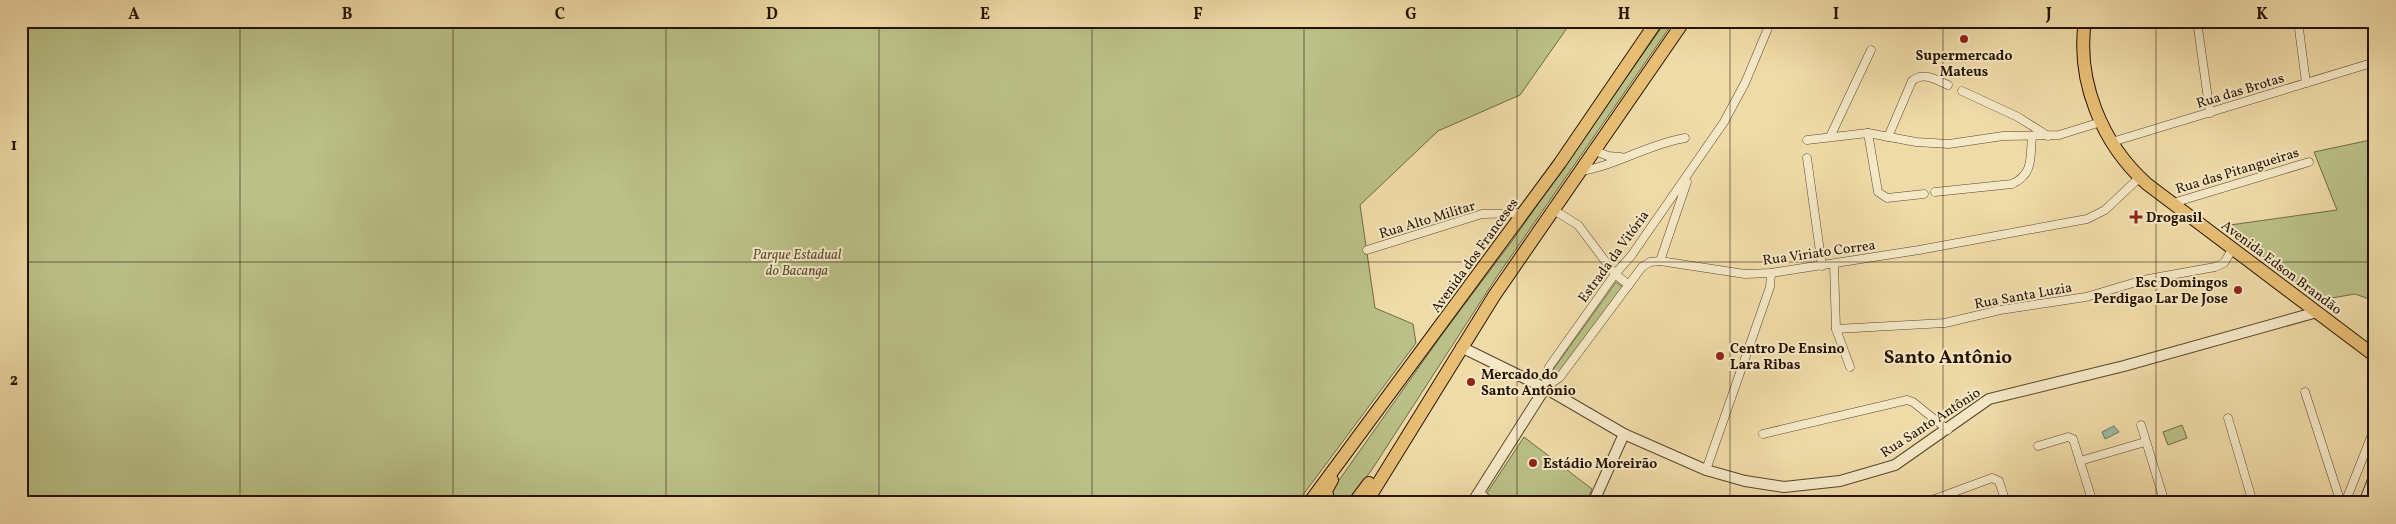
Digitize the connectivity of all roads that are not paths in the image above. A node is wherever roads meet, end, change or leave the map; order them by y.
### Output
1 (1657, 21) edge
2 (1684, 21) edge
3 (1771, 21) edge
4 (2085, 21) edge
5 (2197, 21) edge
6 (2298, 21) edge
7 (1871, 50) dead end
8 (2375, 62) edge
9 (2306, 83) junction
10 (1948, 85) dead end
11 (1962, 92) dead end
12 (2210, 112) junction
13 (2101, 122) junction
14 (1868, 133) junction
15 (2032, 136) junction
16 (2048, 136) junction
17 (1830, 137) junction
18 (1888, 137) junction
19 (1685, 138) dead end
20 (1807, 140) dead end
21 (2112, 142) junction
22 (1593, 150) junction
23 (1623, 158) junction
24 (1807, 158) dead end
25 (2309, 162) dead end
26 (1578, 171) junction
27 (1690, 173) junction
28 (2140, 177) junction
29 (1935, 192) dead end
30 (1924, 194) dead end
31 (2173, 203) junction
32 (1552, 209) junction
33 (1524, 213) junction
34 (2233, 248) junction
35 (1367, 250) dead end
36 (1660, 261) junction
37 (1834, 265) junction
38 (1822, 266) junction
39 (1771, 273) junction
40 (1615, 274) junction
41 (1629, 285) junction
42 (2317, 312) junction
43 (1836, 329) junction
44 (1461, 347) junction
45 (2375, 356) edge
46 (1850, 367) dead end
47 (1545, 388) junction
48 (2305, 392) dead end
49 (1386, 400) junction
50 (2228, 418) dead end
51 (2141, 425) dead end
52 (1410, 427) junction
53 (2375, 427) edge
54 (1948, 430) junction
55 (1624, 434) junction
56 (1763, 434) dead end
57 (2145, 442) junction
58 (2038, 446) dead end
59 (2080, 461) junction
60 (1706, 470) junction
61 (2375, 475) edge
62 (1479, 492) junction
63 (1309, 503) edge
64 (1328, 503) edge
65 (1354, 503) edge
66 (1366, 503) edge
67 (1472, 503) edge
68 (1492, 503) edge
69 (1593, 503) edge
70 (1924, 503) edge
71 (2006, 503) edge
72 (2093, 503) edge
73 (2165, 503) edge
74 (2253, 503) edge
75 (2343, 503) edge
76 (2364, 503) edge

1 - 33 main road, Avenida dos Franceses
2 - 22 main road
3 - 27 street, Estrada da Vitória
4 - 13 main road, Avenida Edson Brandão
5 - 12 street
6 - 9 street
7 - 17 street
8 - 9 street, Rua das Brotas
9 - 12 street, Rua das Brotas
10 - 18 street
11 - 16 street
12 - 21 street, Rua das Brotas
13 - 16 street
13 - 21 main road, Avenida Edson Brandão
14 - 17 street
14 - 18 street
14 - 30 street
15 - 16 street
15 - 18 street
15 - 29 street
17 - 20 street
19 - 23 street
21 - 28 main road, Avenida Edson Brandão
22 - 23 street
22 - 26 main road
23 - 26 street
24 - 38 street
25 - 31 street, Rua das Pitangueiras
26 - 32 main road
27 - 36 street
27 - 40 street, Estrada da Vitória
28 - 31 main road, Avenida Edson Brandão
28 - 37 street, Rua Viriato Correa
31 - 34 main road, Avenida Edson Brandão
32 - 40 street
32 - 44 main road
33 - 35 street, Rua Alto Militar
33 - 49 main road, Avenida dos Franceses
34 - 42 main road, Avenida Edson Brandão
34 - 43 street, Rua Santa Luzia
36 - 39 street, Rua Viriato Correa
36 - 41 street
37 - 38 street, Rua Viriato Correa
37 - 43 street
38 - 39 street, Rua Viriato Correa
39 - 60 street
40 - 41 street
40 - 47 street, Estrada da Vitória
41 - 47 street
42 - 45 main road, Avenida Edson Brandão
42 - 54 street, Rua Santo Antônio
43 - 46 street
44 - 47 street, Rua Santo Antônio
44 - 52 main road
47 - 55 street, Rua Santo Antônio
47 - 62 street, Estrada da Vitória
48 - 75 street
49 - 63 main road, Avenida dos Franceses
49 - 64 main road
50 - 74 street
51 - 57 street
52 - 65 main road
52 - 66 main road
53 - 75 street
54 - 56 street
54 - 60 street, Rua Santo Antônio
55 - 60 street, Rua Santo Antônio
55 - 69 street
57 - 59 street
57 - 73 street
58 - 59 street
59 - 72 street
61 - 76 street
62 - 67 street, Estrada da Vitória
62 - 68 street
70 - 71 street

